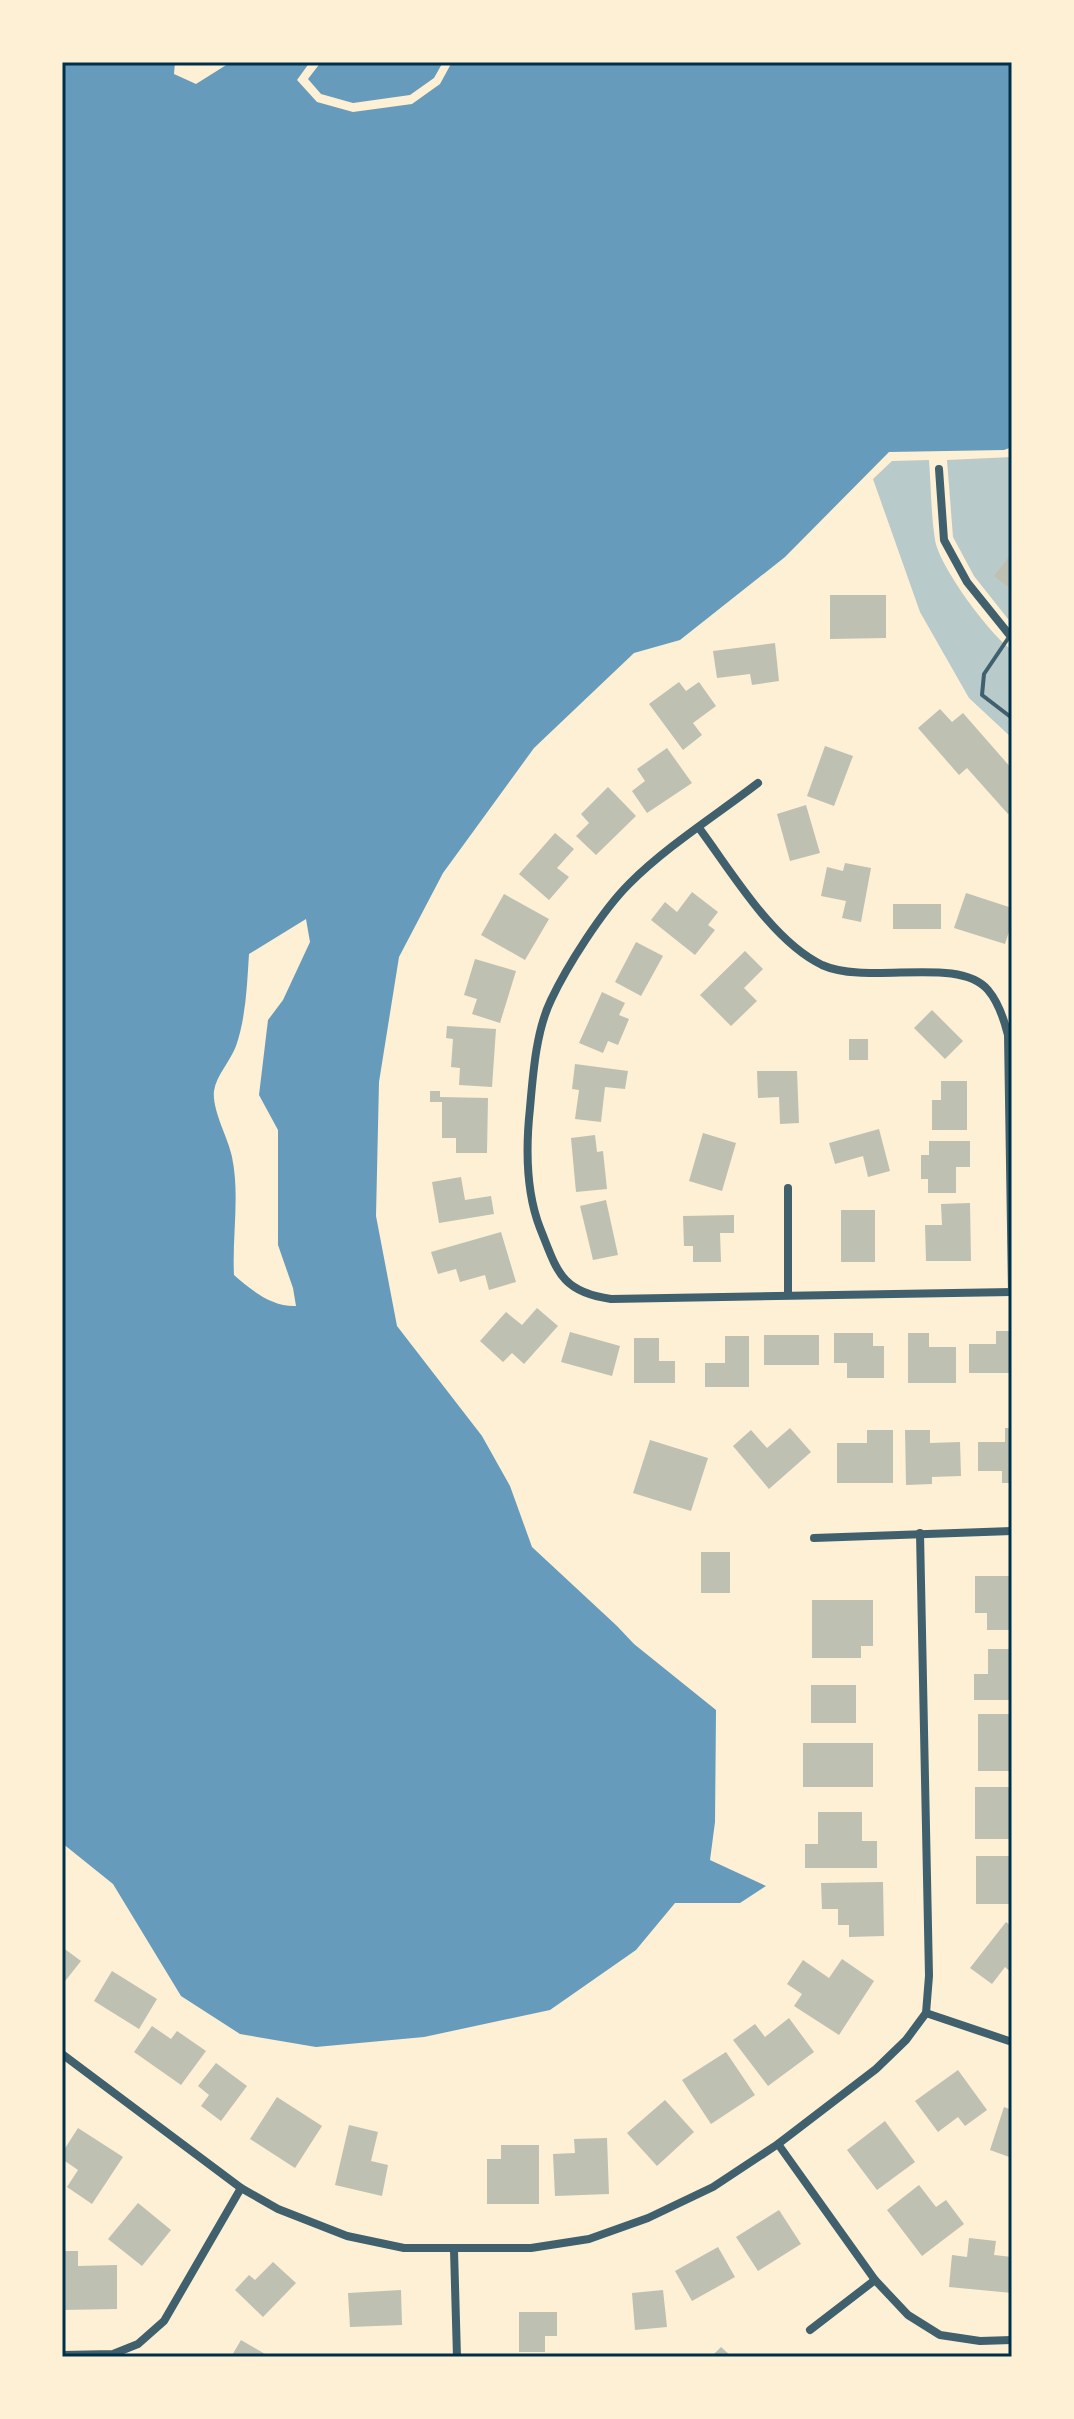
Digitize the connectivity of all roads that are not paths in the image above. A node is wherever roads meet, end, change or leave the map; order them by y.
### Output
1 (939, 469) dead end
2 (1011, 637) edge
3 (1012, 718) edge
4 (758, 783) dead end
5 (699, 828) junction
6 (788, 1188) dead end
7 (1012, 1292) edge
8 (788, 1295) junction
9 (1012, 1531) edge
10 (920, 1533) junction
11 (814, 1538) dead end
12 (926, 2013) junction
13 (1012, 2042) edge
14 (62, 2054) edge
15 (778, 2144) junction
16 (241, 2188) junction
17 (454, 2250) junction
18 (875, 2280) junction
19 (810, 2330) dead end
20 (1012, 2340) edge
21 (62, 2355) edge
22 (457, 2357) edge

1 - 2 street
2 - 3 lane
4 - 5 street
5 - 7 street
5 - 8 street
6 - 8 street
7 - 8 street
9 - 10 street
10 - 11 street
10 - 12 street
12 - 13 street
12 - 15 street
14 - 16 street
15 - 17 street
15 - 18 street
16 - 17 street
16 - 21 street
17 - 22 street
18 - 19 street
18 - 20 street

